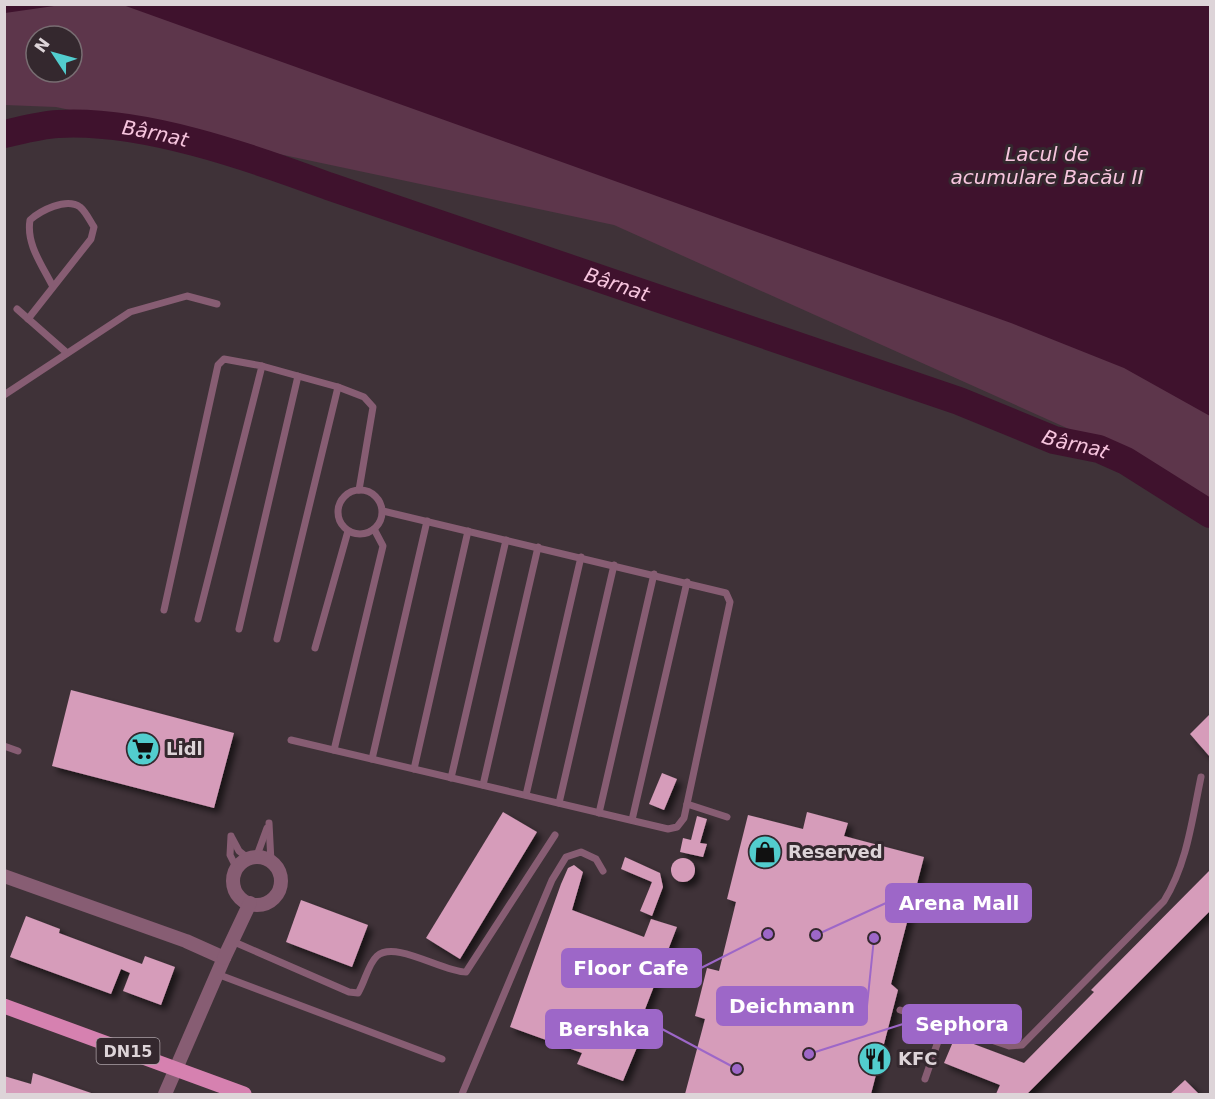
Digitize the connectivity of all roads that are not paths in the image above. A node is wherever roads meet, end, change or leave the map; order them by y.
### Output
1 (52, 285) junction
2 (217, 304) dead end
3 (17, 309) dead end
4 (28, 319) junction
5 (67, 353) junction
6 (262, 366) junction
7 (298, 376) junction
8 (338, 387) junction
9 (4, 395) edge
10 (359, 490) junction
11 (383, 511) junction
12 (427, 521) junction
13 (374, 530) junction
14 (348, 531) junction
15 (468, 531) junction
16 (506, 540) junction
17 (538, 547) junction
18 (581, 557) junction
19 (614, 565) junction
20 (654, 574) junction
21 (687, 582) junction
22 (164, 610) dead end
23 (198, 619) dead end
24 (239, 629) dead end
25 (278, 639) dead end
26 (315, 648) dead end
27 (291, 740) dead end
28 (4, 746) edge
29 (334, 750) junction
30 (18, 752) dead end
31 (372, 759) junction
32 (414, 769) junction
33 (451, 777) junction
34 (1201, 777) dead end
35 (483, 785) junction
36 (526, 795) junction
37 (559, 803) junction
38 (687, 804) junction
39 (599, 813) junction
40 (727, 817) dead end
41 (632, 820) junction
42 (555, 835) dead end
43 (252, 858) junction
44 (271, 862) junction
45 (237, 869) junction
46 (603, 871) dead end
47 (4, 876) edge
48 (250, 903) junction
49 (232, 941) junction
50 (224, 958) junction
51 (217, 974) junction
52 (6, 1007) edge
53 (900, 1010) dead end
54 (944, 1024) junction
55 (441, 1059) dead end
56 (175, 1069) junction
57 (925, 1079) dead end
58 (165, 1095) edge
59 (244, 1095) edge
60 (462, 1095) edge

1 - 1 lane
1 - 4 lane
2 - 5 lane
3 - 4 lane
4 - 5 lane
5 - 9 lane
6 - 7 lane
6 - 22 lane
6 - 23 lane
7 - 8 lane
7 - 24 lane
8 - 10 lane
8 - 25 lane
10 - 11 lane
10 - 14 lane
11 - 12 lane
11 - 13 lane
12 - 15 lane
12 - 31 lane
13 - 14 lane
13 - 29 lane
14 - 26 lane
15 - 16 lane
15 - 32 lane
16 - 17 lane
16 - 33 lane
17 - 18 lane
17 - 35 lane
18 - 19 lane
18 - 36 lane
19 - 20 lane
19 - 37 lane
20 - 21 lane
20 - 39 lane
21 - 38 lane
21 - 41 lane
27 - 29 lane
28 - 30 lane
29 - 31 lane
31 - 32 lane
32 - 33 lane
33 - 35 lane
34 - 54 lane
35 - 36 lane
36 - 37 lane
37 - 39 lane
38 - 40 lane
38 - 41 lane
39 - 41 lane
42 - 49 lane
43 - 44 street
43 - 44 lane
43 - 45 street
43 - 45 lane
44 - 48 street
45 - 48 street
46 - 60 lane
47 - 50 street
48 - 49 street
49 - 50 street
50 - 51 street
51 - 55 lane
51 - 56 street
52 - 56 main road, DN15
53 - 54 lane
54 - 57 lane
56 - 58 street
56 - 59 main road, DN15

